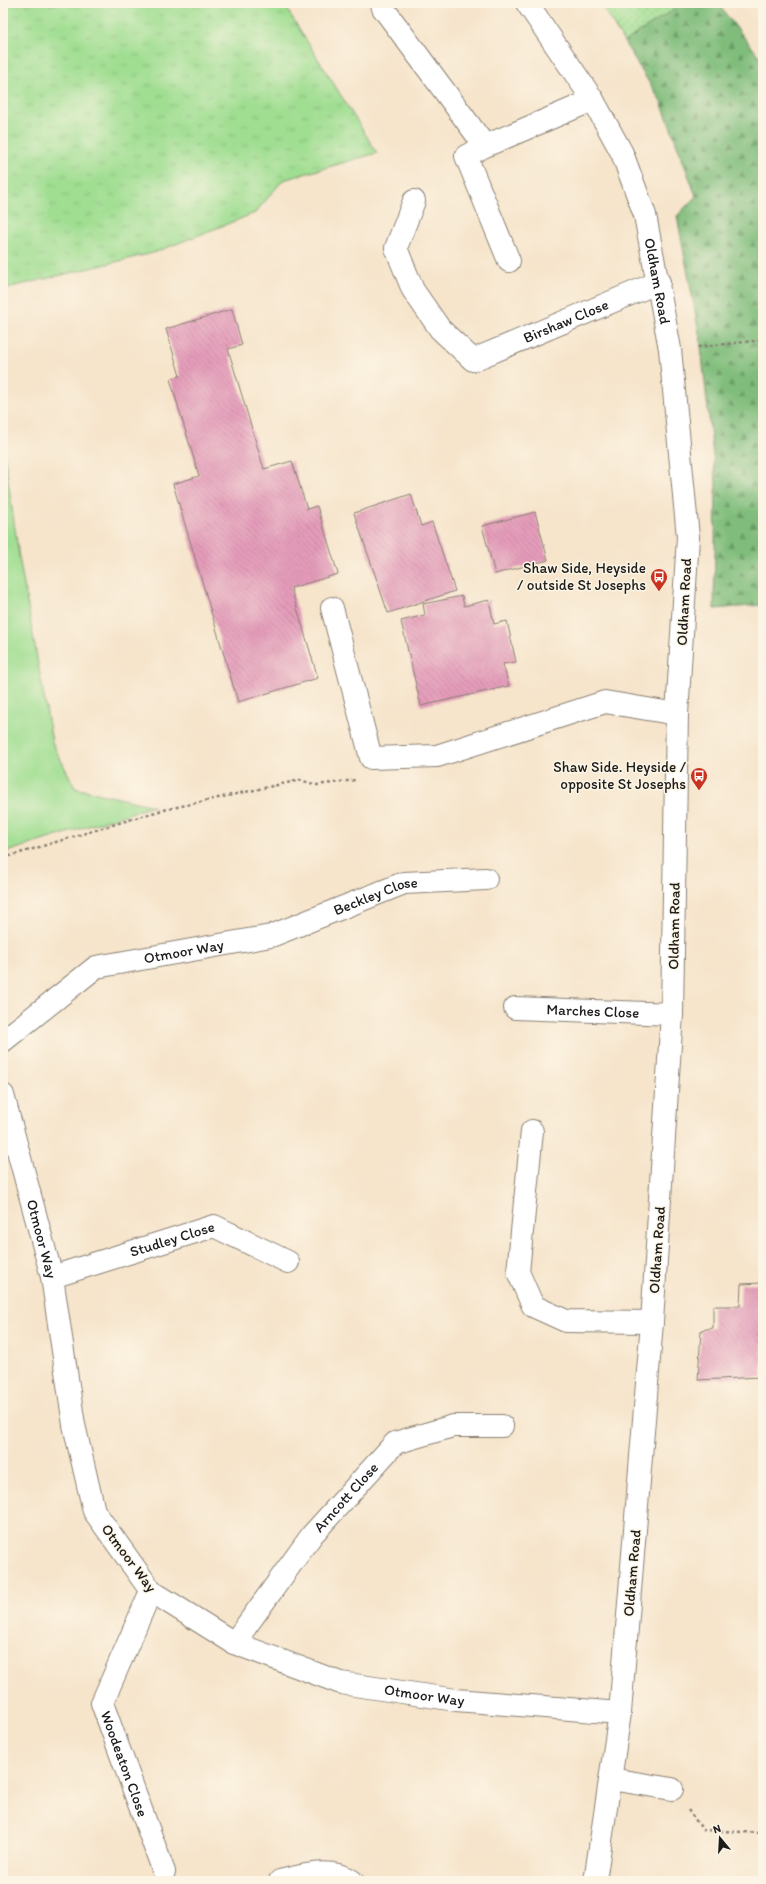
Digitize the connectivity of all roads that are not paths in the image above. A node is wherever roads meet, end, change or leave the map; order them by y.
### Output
1 (382, 3) edge
2 (527, 3) edge
3 (593, 100) junction
4 (485, 146) junction
5 (414, 201) dead end
6 (509, 261) dead end
7 (659, 282) junction
8 (332, 608) dead end
9 (677, 714) junction
10 (486, 879) dead end
11 (270, 936) joint
12 (515, 1008) dead end
13 (672, 1014) junction
14 (3, 1041) edge
15 (3, 1095) edge
16 (532, 1131) dead end
17 (288, 1262) dead end
18 (52, 1277) junction
19 (652, 1322) junction
20 (502, 1426) dead end
21 (151, 1591) junction
22 (234, 1643) junction
23 (620, 1713) junction
24 (612, 1779) junction
25 (672, 1789) road end
26 (164, 1872) dead end
27 (280, 1881) edge
28 (352, 1881) edge
29 (595, 1881) edge

1 - 4 street
2 - 3 street, Oldham Road
3 - 4 street
3 - 7 street, Oldham Road
4 - 6 street
5 - 7 street, Birshaw Close
7 - 9 street, Oldham Road
8 - 9 street
9 - 13 street, Oldham Road
10 - 11 street, Beckley Close
11 - 14 street, Otmoor Way
12 - 13 street, Marches Close
13 - 19 street, Oldham Road
15 - 18 street, Otmoor Way
16 - 19 street
17 - 18 street, Studley Close
18 - 21 street, Otmoor Way
19 - 23 street, Oldham Road
20 - 22 street, Arncott Close
21 - 22 street, Otmoor Way
21 - 26 street, Woodeaton Close
22 - 23 street, Otmoor Way
23 - 24 street, Oldham Road
24 - 25 street
24 - 29 street, Oldham Road
27 - 28 street

